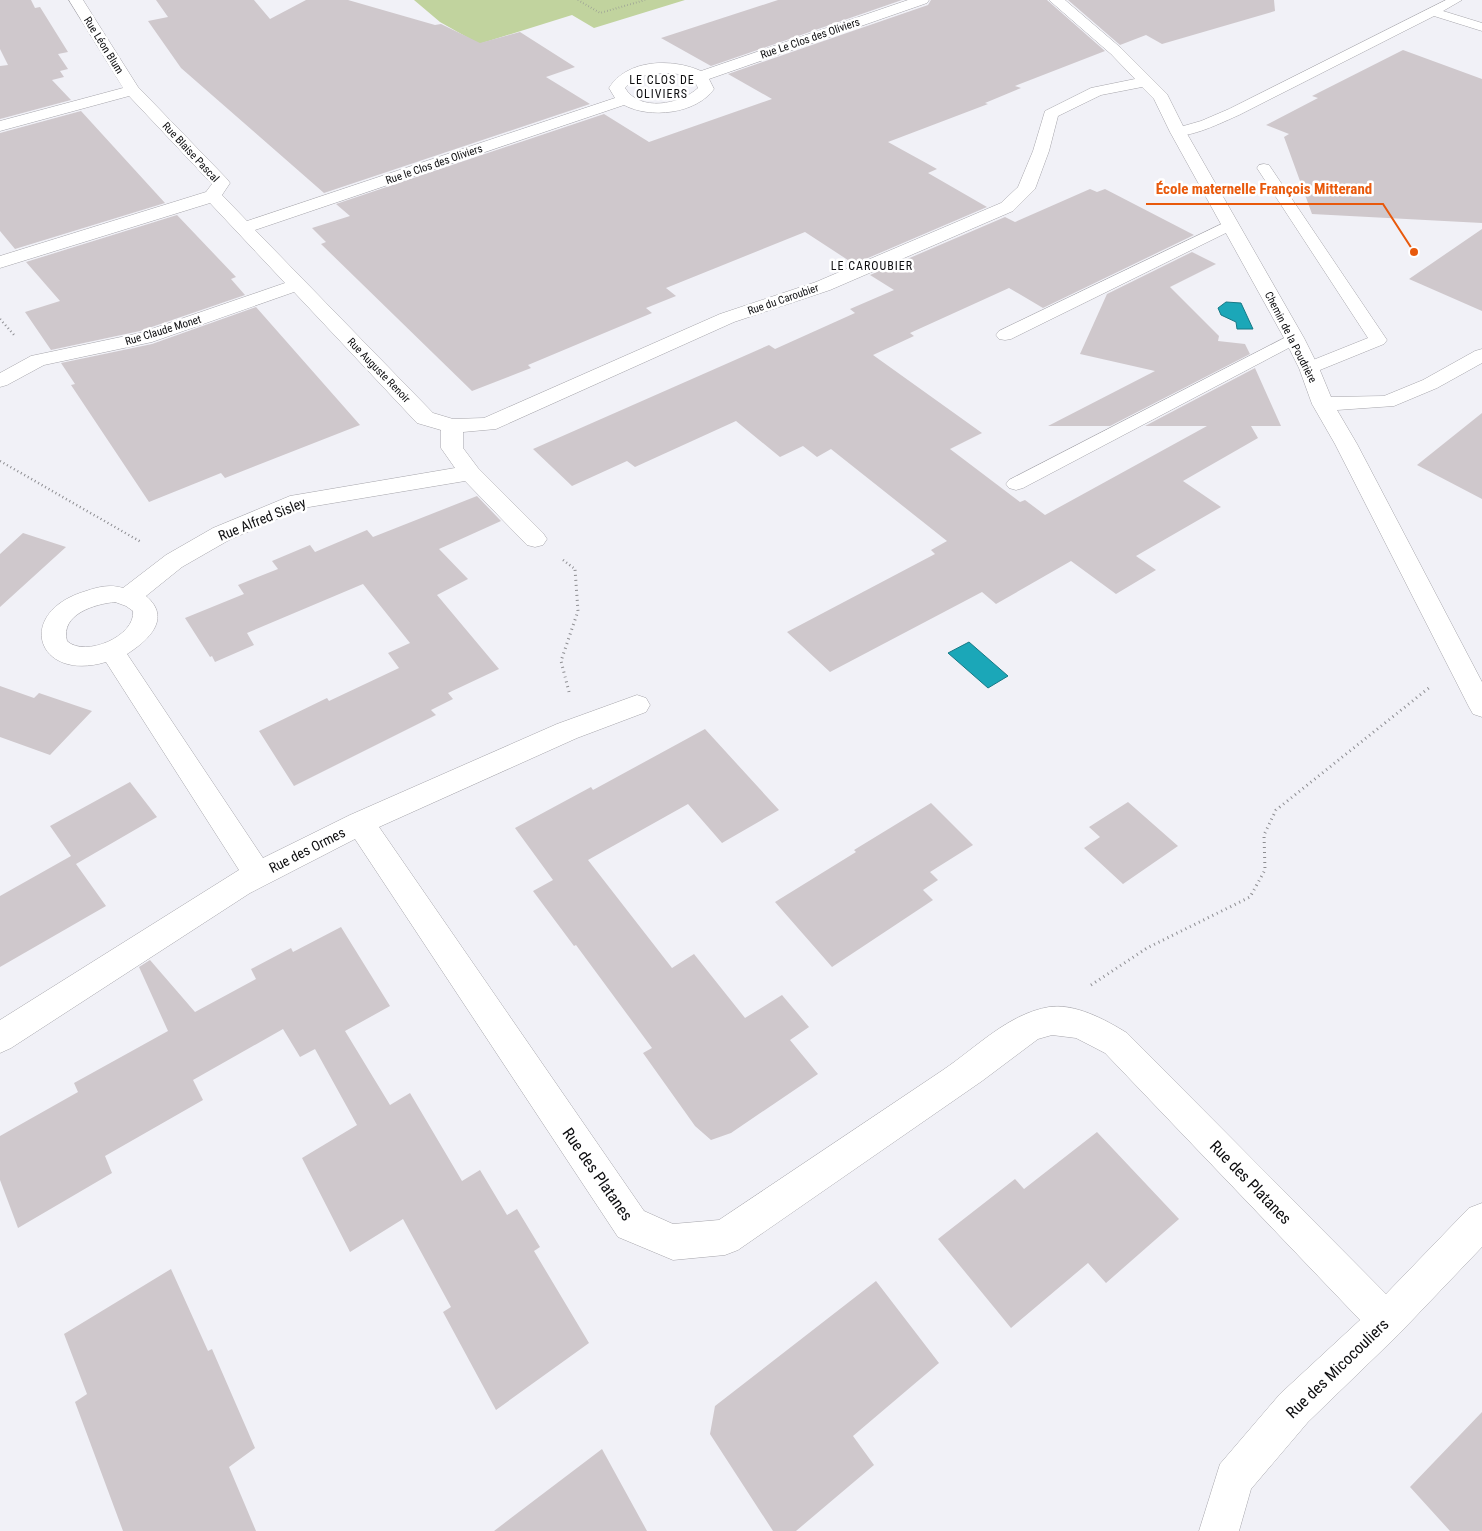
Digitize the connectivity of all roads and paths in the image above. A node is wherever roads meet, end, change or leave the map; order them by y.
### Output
1 (76, 0) edge
2 (578, 0) edge
3 (626, 0) edge
4 (645, 0) edge
5 (922, 0) edge
6 (1056, 0) edge
7 (1456, 0) edge
8 (632, 4) junction
9 (1433, 12) junction
10 (1482, 27) edge
11 (699, 77) junction
12 (1144, 82) junction
13 (132, 90) junction
14 (625, 100) junction
15 (0, 126) edge
16 (1178, 132) junction
17 (1264, 168) dead end
18 (214, 196) junction
19 (1230, 225) junction
20 (243, 228) junction
21 (0, 262) edge
22 (297, 285) junction
23 (1005, 336) dead end
24 (1294, 338) junction
25 (1482, 355) edge
26 (1309, 368) junction
27 (0, 381) edge
28 (1323, 404) junction
29 (452, 426) junction
30 (0, 461) edge
31 (470, 473) junction
32 (1016, 484) dead end
33 (535, 538) joint
34 (174, 561) junction
35 (129, 596) junction
36 (113, 652) junction
37 (1464, 672) junction
38 (637, 705) dead end
39 (1482, 707) edge
40 (567, 732) junction
41 (360, 823) junction
42 (258, 875) junction
43 (1084, 989) dead end
44 (0, 1038) edge
45 (1482, 1221) edge
46 (1386, 1321) junction
47 (1218, 1531) edge

1 - 13 street, Rue Léon Blum
2 - 8 path
3 - 8 path
4 - 8 path
5 - 11 street, Rue Le Clos des Oliviers
6 - 12 street, Chemin de la Poudrière
7 - 9 lane
9 - 10 lane
9 - 16 lane
11 - 14 street
11 - 14 street
12 - 16 street, Chemin de la Poudrière
12 - 29 street, Rue du Caroubier
13 - 15 street
13 - 18 street, Rue Blaise Pascal
14 - 20 street, Rue le Clos des Oliviers
16 - 19 street, Chemin de la Poudrière
17 - 26 lane
18 - 20 street, Rue Auguste Renoir
18 - 21 street, Rue Blaise Pascal
19 - 23 lane
19 - 24 street, Chemin de la Poudrière
20 - 22 street, Rue Auguste Renoir
22 - 27 street, Rue Claude Monet
22 - 29 street, Rue Auguste Renoir
24 - 26 street, Chemin de la Poudrière
24 - 32 lane
25 - 28 street
26 - 28 street, Chemin de la Poudrière
28 - 37 street, Chemin de la Poudrière
29 - 31 street
30 - 34 path
31 - 33 street
31 - 34 street, Rue Alfred Sisley
33 - 40 path
34 - 35 street, Rue Alfred Sisley
35 - 36 street
35 - 36 street
36 - 42 street
37 - 39 street, Chemin de la Poudrière
37 - 43 path
38 - 40 street, Rue des Ormes
40 - 41 street, Rue des Ormes
41 - 42 street, Rue des Ormes
41 - 46 street, Rue des Platanes
42 - 44 street, Rue des Ormes
45 - 46 street, Rue des Micocouliers
46 - 47 street, Rue des Micocouliers

